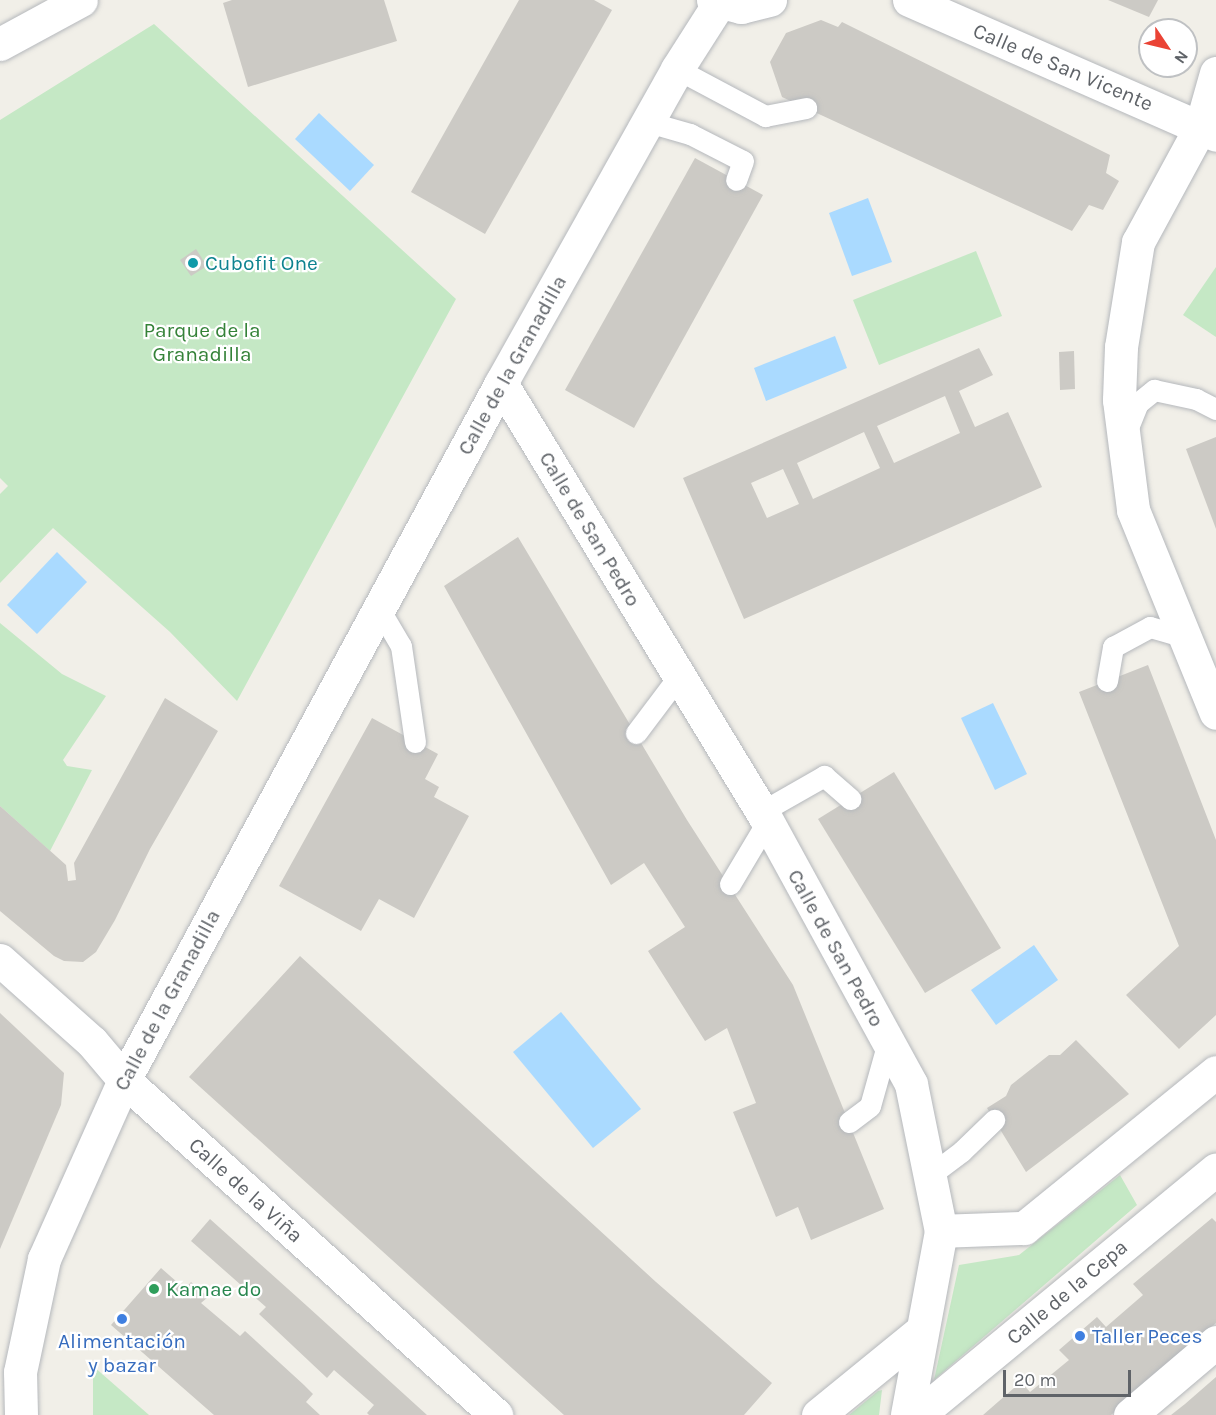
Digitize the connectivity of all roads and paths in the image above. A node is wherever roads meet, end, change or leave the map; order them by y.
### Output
1 (81, 0) edge
2 (770, 0) edge
3 (909, 0) edge
4 (716, 2) edge
5 (0, 44) edge
6 (677, 69) junction
7 (1216, 73) edge
8 (806, 108) dead end
9 (648, 122) junction
10 (1209, 131) edge
11 (736, 180) dead end
12 (501, 383) junction
13 (1216, 409) edge
14 (1124, 443) junction
15 (378, 607) junction
16 (1185, 637) junction
17 (679, 676) junction
18 (1107, 681) dead end
19 (1216, 713) edge
20 (636, 733) dead end
21 (415, 742) dead end
22 (850, 799) dead end
23 (764, 817) junction
24 (730, 884) dead end
25 (0, 960) edge
26 (888, 1042) junction
27 (1216, 1072) edge
28 (124, 1080) junction
29 (994, 1120) dead end
30 (849, 1122) dead end
31 (1216, 1169) edge
32 (930, 1176) junction
33 (941, 1231) junction
34 (921, 1331) junction
35 (1216, 1342) edge
36 (21, 1415) edge
37 (496, 1415) edge
38 (818, 1415) edge
39 (907, 1415) edge
40 (918, 1415) edge
41 (1130, 1415) edge

1 - 5 street
2 - 4 street
3 - 10 street, Calle de San Vicente
4 - 6 street, Calle de la Granadilla
6 - 8 lane
6 - 9 street, Calle de la Granadilla
7 - 10 street
9 - 11 lane
9 - 12 street, Calle de la Granadilla
10 - 14 street
12 - 15 street, Calle de la Granadilla
12 - 17 street, Calle de San Pedro
13 - 14 lane
14 - 16 street
15 - 21 lane
15 - 28 street, Calle de la Granadilla
16 - 18 lane
16 - 19 street
17 - 20 lane
17 - 23 street, Calle de San Pedro
22 - 23 lane
23 - 24 lane
23 - 26 street, Calle de San Pedro
25 - 28 street, Calle de la Viña
26 - 30 lane, Calle de San Pedro
26 - 32 street, Calle de San Pedro
27 - 33 street
28 - 36 street, Calle de la Granadilla
28 - 37 street, Calle de la Viña
29 - 32 lane
31 - 40 street, Calle de la Cepa
32 - 33 street, Calle de San Pedro
33 - 34 street, Calle de San Pedro
34 - 38 street
34 - 39 street, Calle de San Pedro
35 - 41 street

